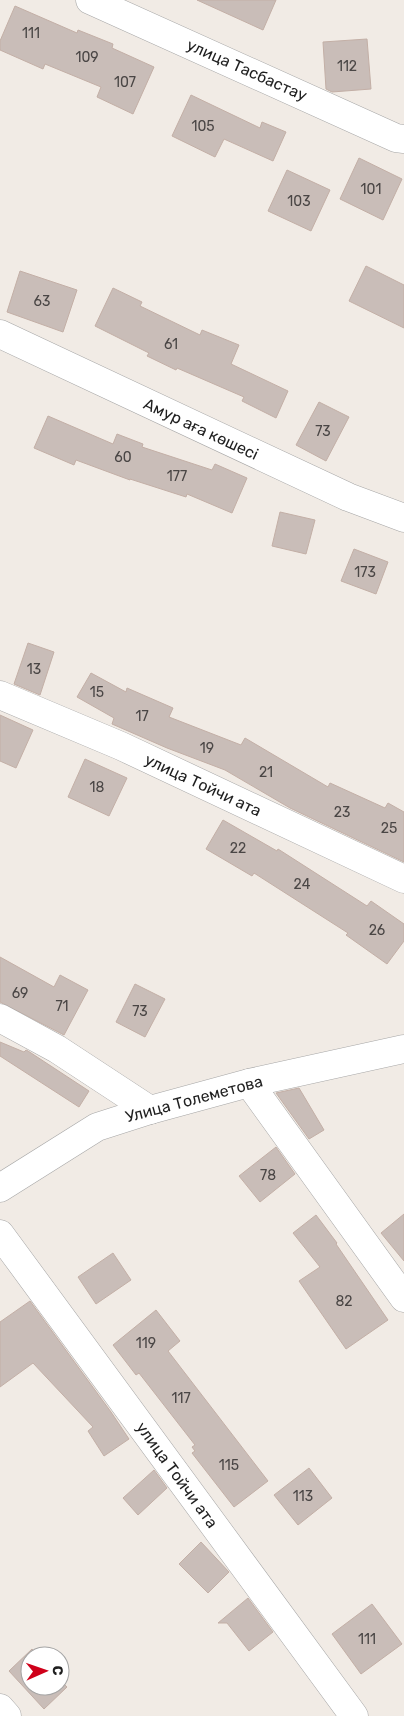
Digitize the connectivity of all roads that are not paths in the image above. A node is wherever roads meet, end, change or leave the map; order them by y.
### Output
1 (90, 0) edge
2 (404, 139) edge
3 (0, 334) edge
4 (404, 518) edge
5 (0, 695) edge
6 (404, 879) edge
7 (0, 1018) edge
8 (404, 1049) edge
9 (249, 1083) junction
10 (150, 1110) junction
11 (0, 1188) edge
12 (0, 1234) edge
13 (404, 1298) edge
14 (0, 1708) edge
15 (7, 1716) edge
16 (354, 1716) edge

1 - 2 street, улица Тасбастау
3 - 4 street, Амур аға көшесі
5 - 6 street, улица Тойчи ата
7 - 10 street
8 - 9 street, Улица Толеметова
9 - 10 street, Улица Толеметова
9 - 13 street
10 - 11 street, Улица Толеметова
12 - 16 street, улица Тойчи ата
14 - 15 street

